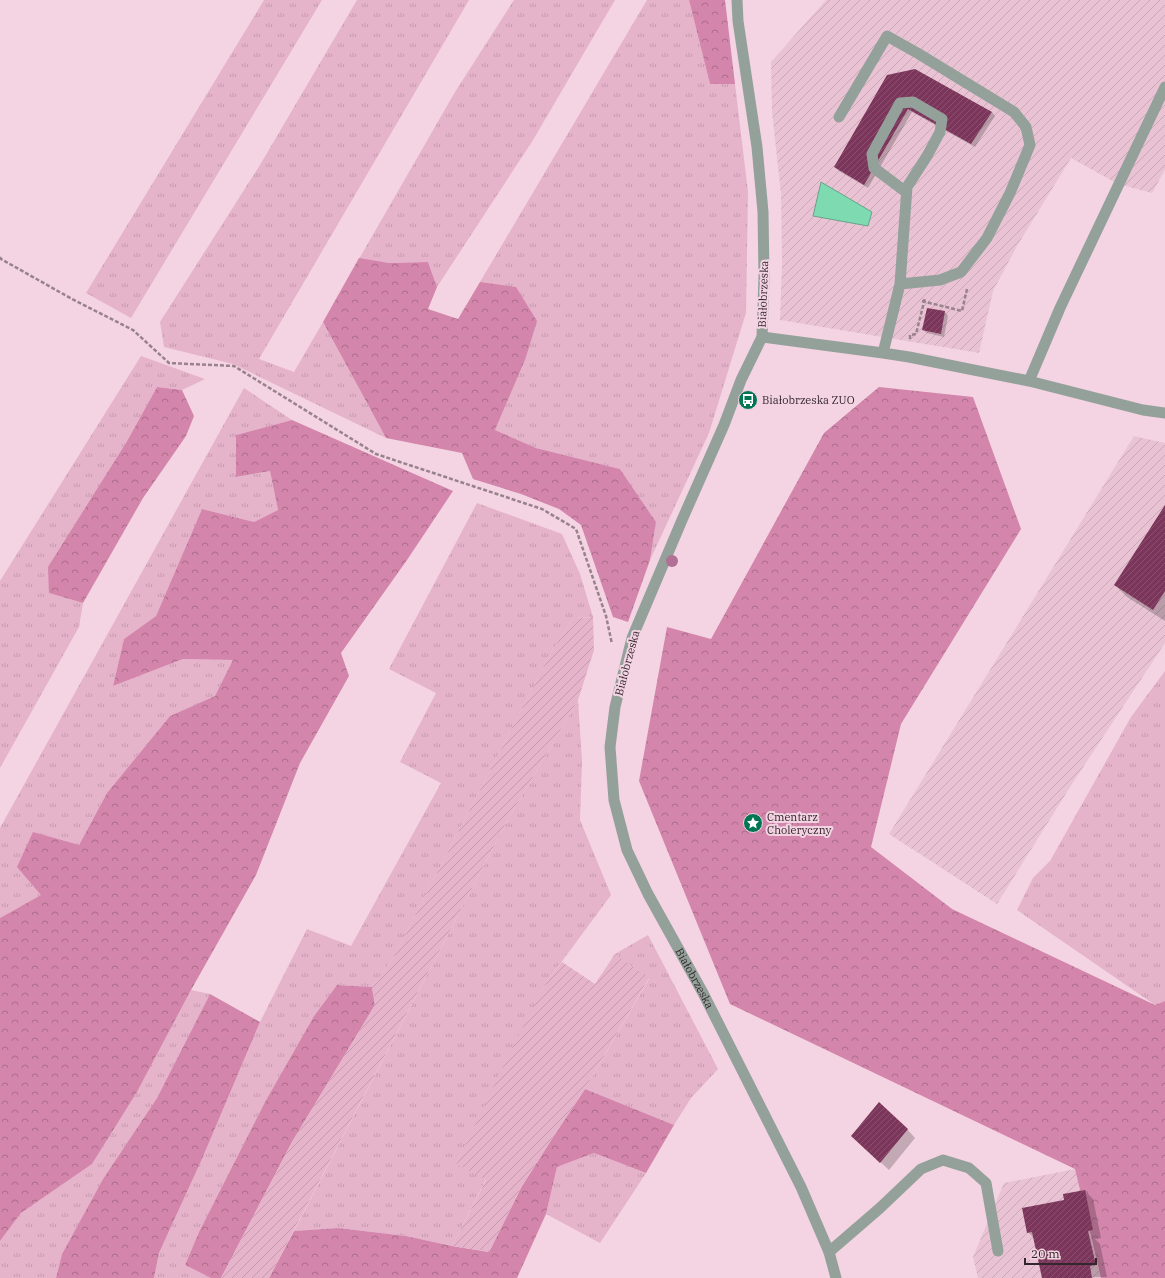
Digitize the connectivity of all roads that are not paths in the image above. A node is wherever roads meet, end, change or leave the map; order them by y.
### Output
1 (737, 0) edge
2 (1165, 87) edge
3 (839, 117) dead end
4 (906, 192) junction
5 (900, 284) junction
6 (762, 337) junction
7 (882, 353) junction
8 (1029, 381) junction
9 (1165, 413) edge
10 (998, 1251) dead end
11 (829, 1252) junction
12 (836, 1278) edge

1 - 6 street, Białobrzeska
2 - 8 street
3 - 5 street
4 - 4 street
4 - 5 street
5 - 7 street
6 - 7 street
6 - 11 street, Białobrzeska
7 - 8 street
8 - 9 street
10 - 11 street
11 - 12 street, Białobrzeska

